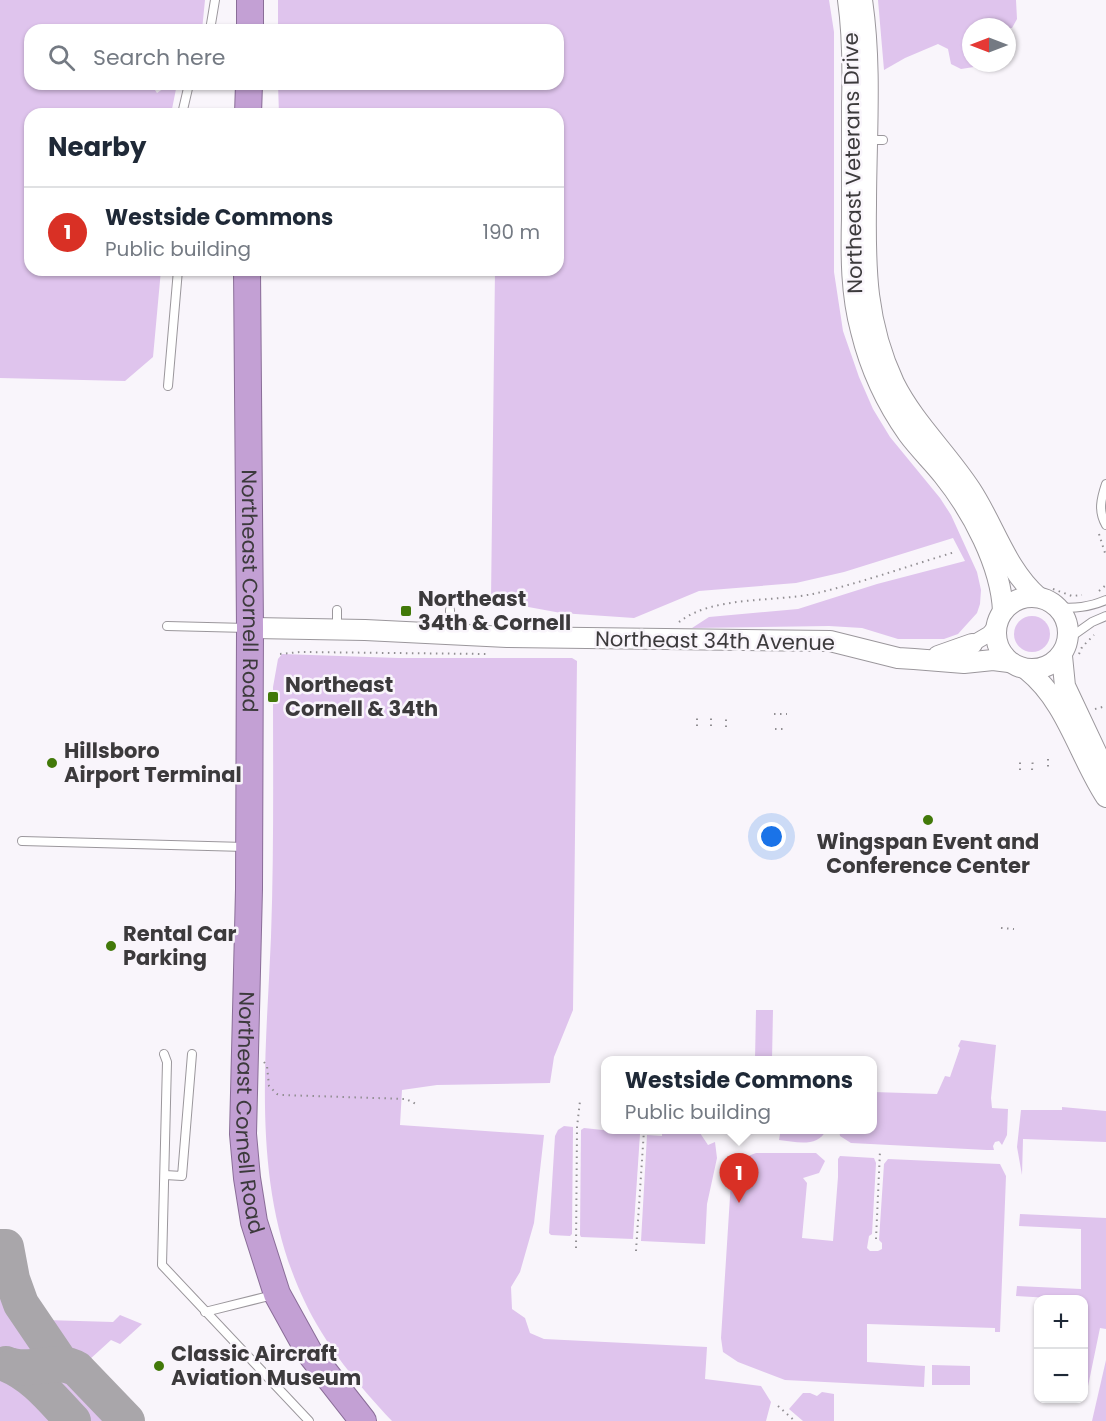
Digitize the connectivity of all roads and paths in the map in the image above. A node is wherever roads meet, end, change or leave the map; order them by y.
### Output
1 (215, 0) edge
2 (250, 0) edge
3 (848, 0) edge
4 (862, 0) edge
5 (211, 24) edge
6 (250, 24) edge
7 (188, 90) edge
8 (249, 90) edge
9 (183, 108) edge
10 (248, 108) edge
11 (862, 140) junction
12 (177, 276) edge
13 (247, 276) edge
14 (168, 386) dead end
15 (1106, 484) edge
16 (1106, 525) edge
17 (955, 552) dead end
18 (1106, 585) edge
19 (1042, 591) junction
20 (1099, 591) dead end
21 (1089, 595) dead end
22 (1106, 600) edge
23 (1056, 606) junction
24 (450, 610) dead end
25 (1106, 616) edge
26 (1000, 619) junction
27 (167, 626) dead end
28 (250, 628) junction
29 (1097, 632) dead end
30 (450, 634) junction
31 (662, 639) junction
32 (972, 644) joint
33 (1069, 651) junction
34 (927, 660) junction
35 (1018, 666) junction
36 (1106, 706) edge
37 (1090, 711) dead end
38 (774, 714) dead end
39 (787, 714) dead end
40 (697, 715) dead end
41 (711, 716) dead end
42 (726, 716) dead end
43 (697, 726) dead end
44 (711, 726) dead end
45 (726, 727) dead end
46 (775, 729) dead end
47 (787, 729) dead end
48 (1020, 758) dead end
49 (1033, 758) dead end
50 (1048, 759) dead end
51 (1020, 770) dead end
52 (1032, 770) dead end
53 (1048, 771) dead end
54 (1106, 773) edge
55 (1106, 797) edge
56 (22, 841) dead end
57 (249, 848) junction
58 (1001, 928) dead end
59 (1014, 929) dead end
60 (164, 1054) dead end
61 (192, 1054) dead end
62 (262, 1060) dead end
63 (580, 1101) dead end
64 (416, 1104) dead end
65 (644, 1134) edge
66 (880, 1151) dead end
67 (165, 1176) junction
68 (876, 1239) dead end
69 (576, 1248) dead end
70 (636, 1251) dead end
71 (277, 1294) junction
72 (205, 1312) junction
73 (778, 1407) dead end
74 (309, 1421) edge
75 (363, 1421) edge
76 (795, 1421) edge

1 - 5 lane
2 - 6 highway
3 - 11 street, Northeast Veterans Drive
4 - 11 street, Northeast Veterans Drive
7 - 9 lane
8 - 10 highway
11 - 19 street, Northeast Veterans Drive
11 - 26 street, Northeast Veterans Drive
12 - 14 lane
13 - 28 highway, Northeast Cornell Road
15 - 16 lane
17 - 31 path
18 - 20 path
19 - 21 path
19 - 23 street
19 - 26 street
22 - 23 lane
23 - 33 street
24 - 30 lane
25 - 33 lane
26 - 32 street, Northeast 34th Avenue
26 - 35 street
27 - 28 lane
28 - 30 street, Northeast 34th Avenue
28 - 57 highway, Northeast Cornell Road
29 - 33 path
30 - 31 street, Northeast 34th Avenue
31 - 34 street, Northeast 34th Avenue
32 - 34 street, Northeast 34th Avenue
33 - 35 street
33 - 54 street
34 - 35 street, Northeast 34th Avenue
35 - 55 street
36 - 37 path
38 - 39 path
40 - 43 path
41 - 44 path
42 - 45 path
46 - 47 path
48 - 51 path
49 - 52 path
50 - 53 path
56 - 57 lane
57 - 71 highway, Northeast Cornell Road
58 - 59 path
60 - 67 lane
61 - 67 lane
62 - 64 path
63 - 69 path
65 - 70 path
66 - 68 path
67 - 72 lane
71 - 72 lane
71 - 75 highway, Northeast Cornell Road
72 - 74 lane
73 - 76 path

